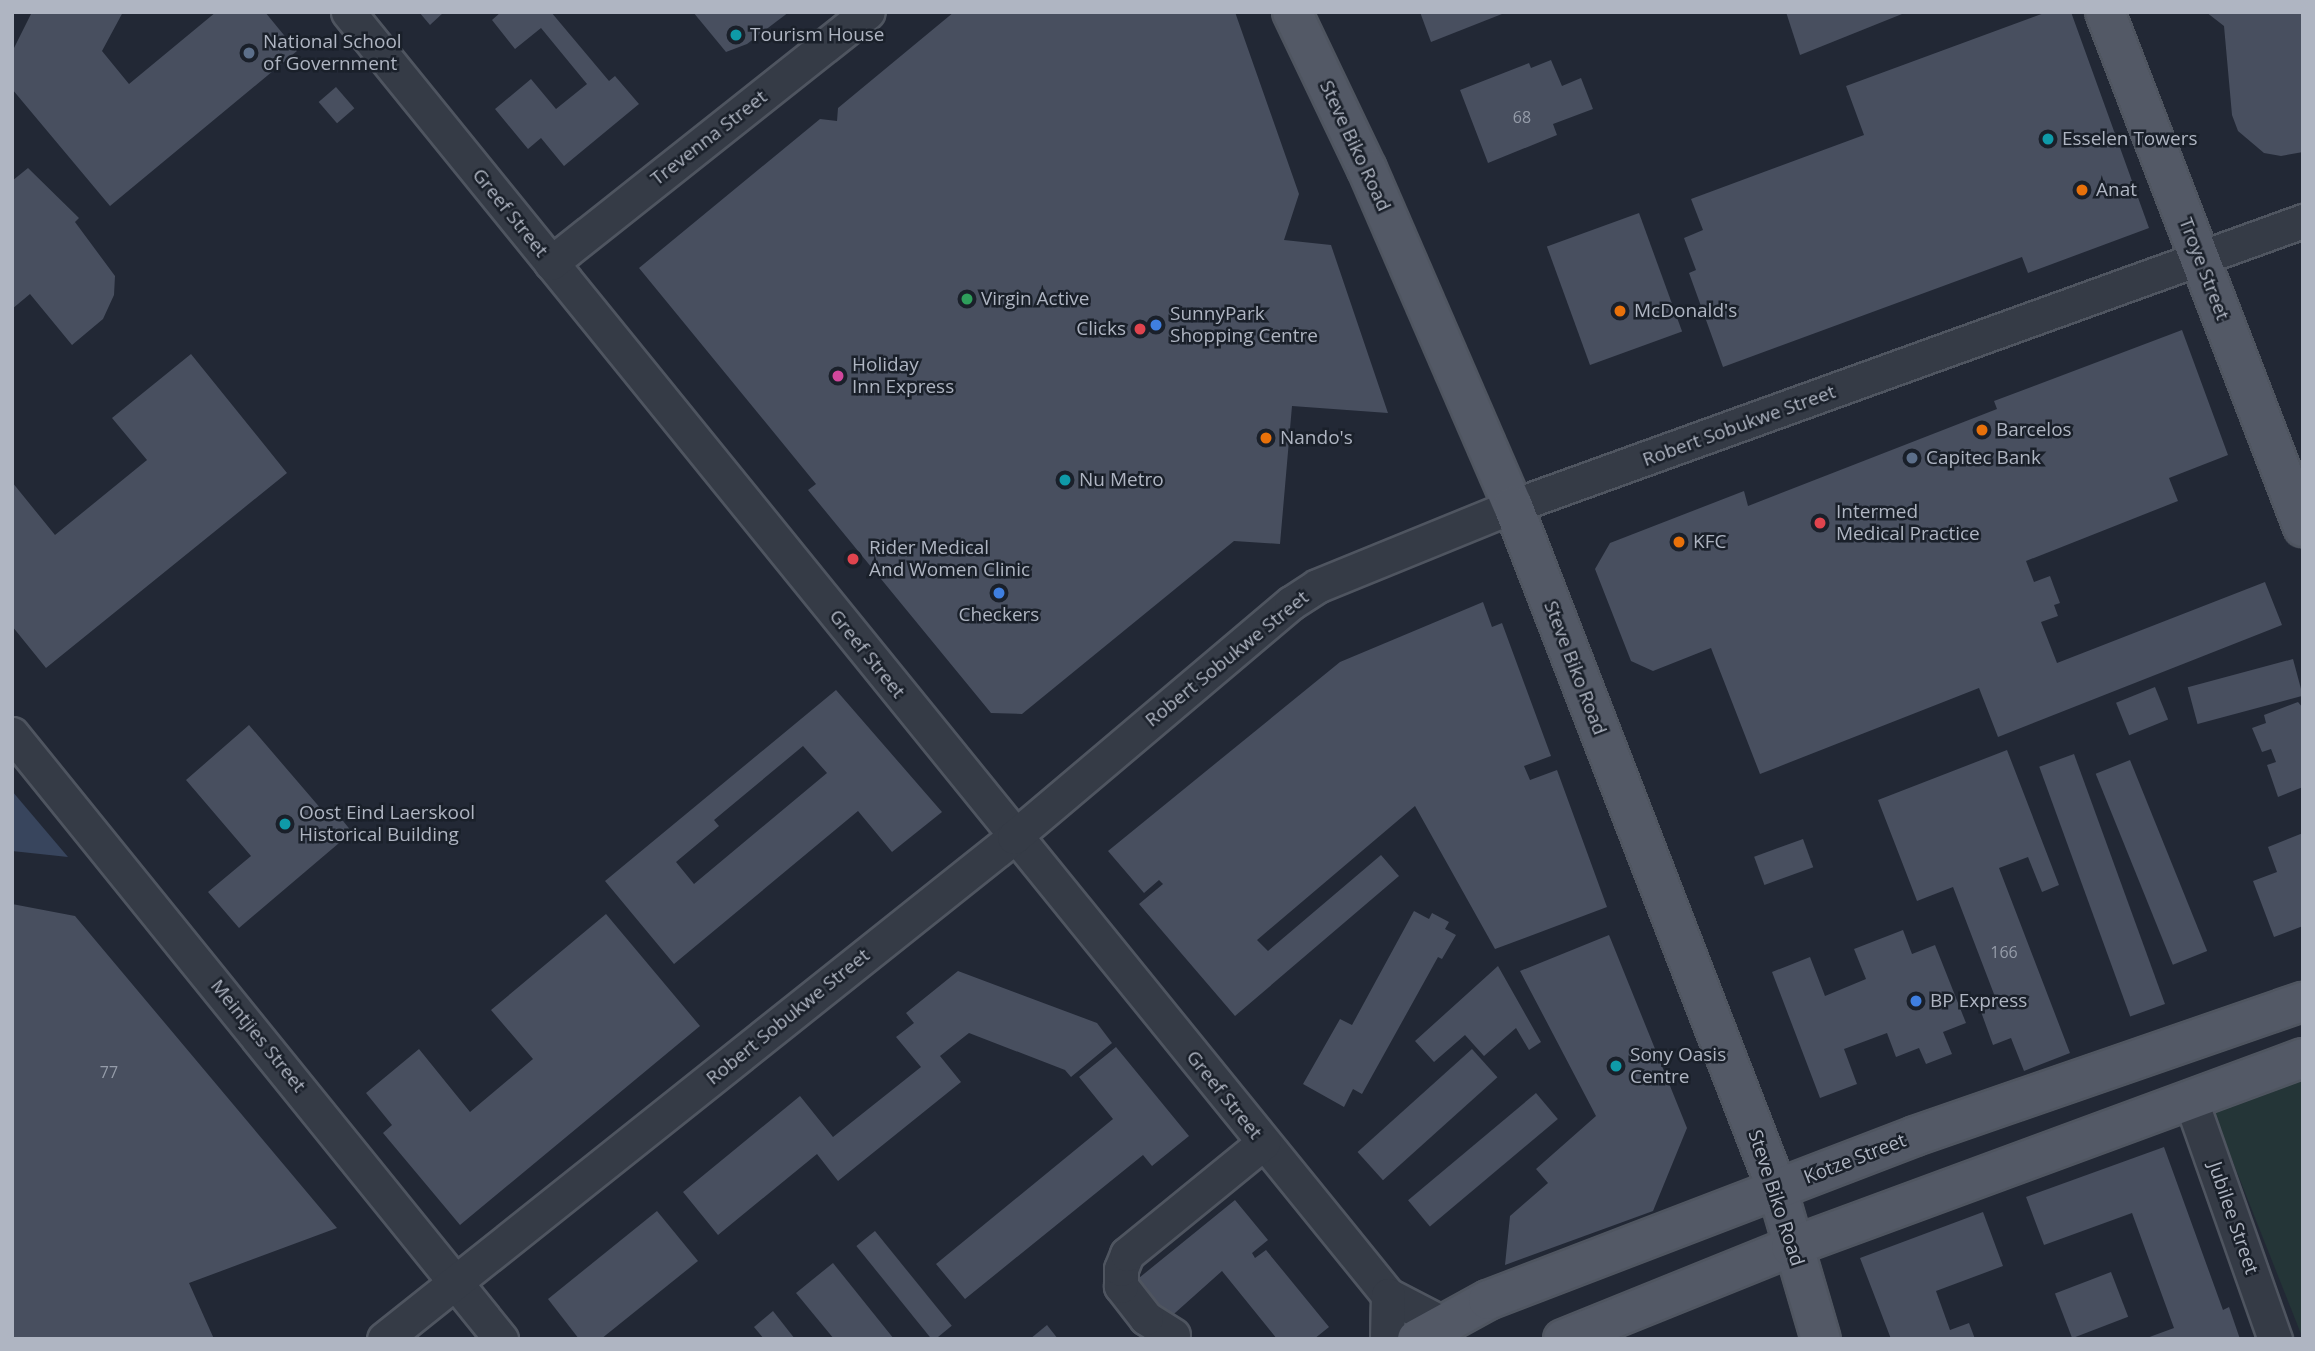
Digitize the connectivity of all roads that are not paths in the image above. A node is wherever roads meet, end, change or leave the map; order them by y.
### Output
1 (348, 12) edge
2 (867, 12) edge
3 (1292, 12) edge
4 (2105, 12) edge
5 (2303, 221) edge
6 (2201, 261) junction
7 (551, 263) junction
8 (1513, 506) junction
9 (2303, 527) edge
10 (12, 734) edge
11 (1014, 837) junction
12 (2303, 1002) edge
13 (2303, 1058) edge
14 (2190, 1098) junction
15 (1263, 1143) junction
16 (1777, 1189) junction
17 (1790, 1247) junction
18 (455, 1282) junction
19 (1388, 1295) junction
20 (1430, 1331) edge
21 (1174, 1335) dead end
22 (384, 1339) edge
23 (501, 1339) edge
24 (1387, 1339) edge
25 (1563, 1339) edge
26 (1821, 1339) edge
27 (2275, 1339) edge

1 - 7 street, Greef Street
2 - 7 street, Trevenna Street
3 - 8 main road, Steve Biko Road
4 - 6 main road, Troye Street
5 - 6 street, Robert Sobukwe Street
6 - 8 street, Robert Sobukwe Street
6 - 9 main road, Troye Street
7 - 11 street, Greef Street
8 - 11 street, Robert Sobukwe Street
8 - 16 main road, Steve Biko Road
10 - 18 street, Meintjies Street
11 - 15 street, Greef Street
11 - 18 street, Robert Sobukwe Street
12 - 16 main road, Kotze Street
13 - 14 main road
14 - 17 main road
14 - 27 street, Jubilee Street
15 - 19 street, Greef Street
15 - 21 street
16 - 17 main road, Steve Biko Road
16 - 20 main road, Kotze Street
17 - 25 main road
17 - 26 main road, Steve Biko Road
18 - 22 street, Robert Sobukwe Street
18 - 23 street, Meintjies Street
19 - 20 street, Greef Street
19 - 24 street

